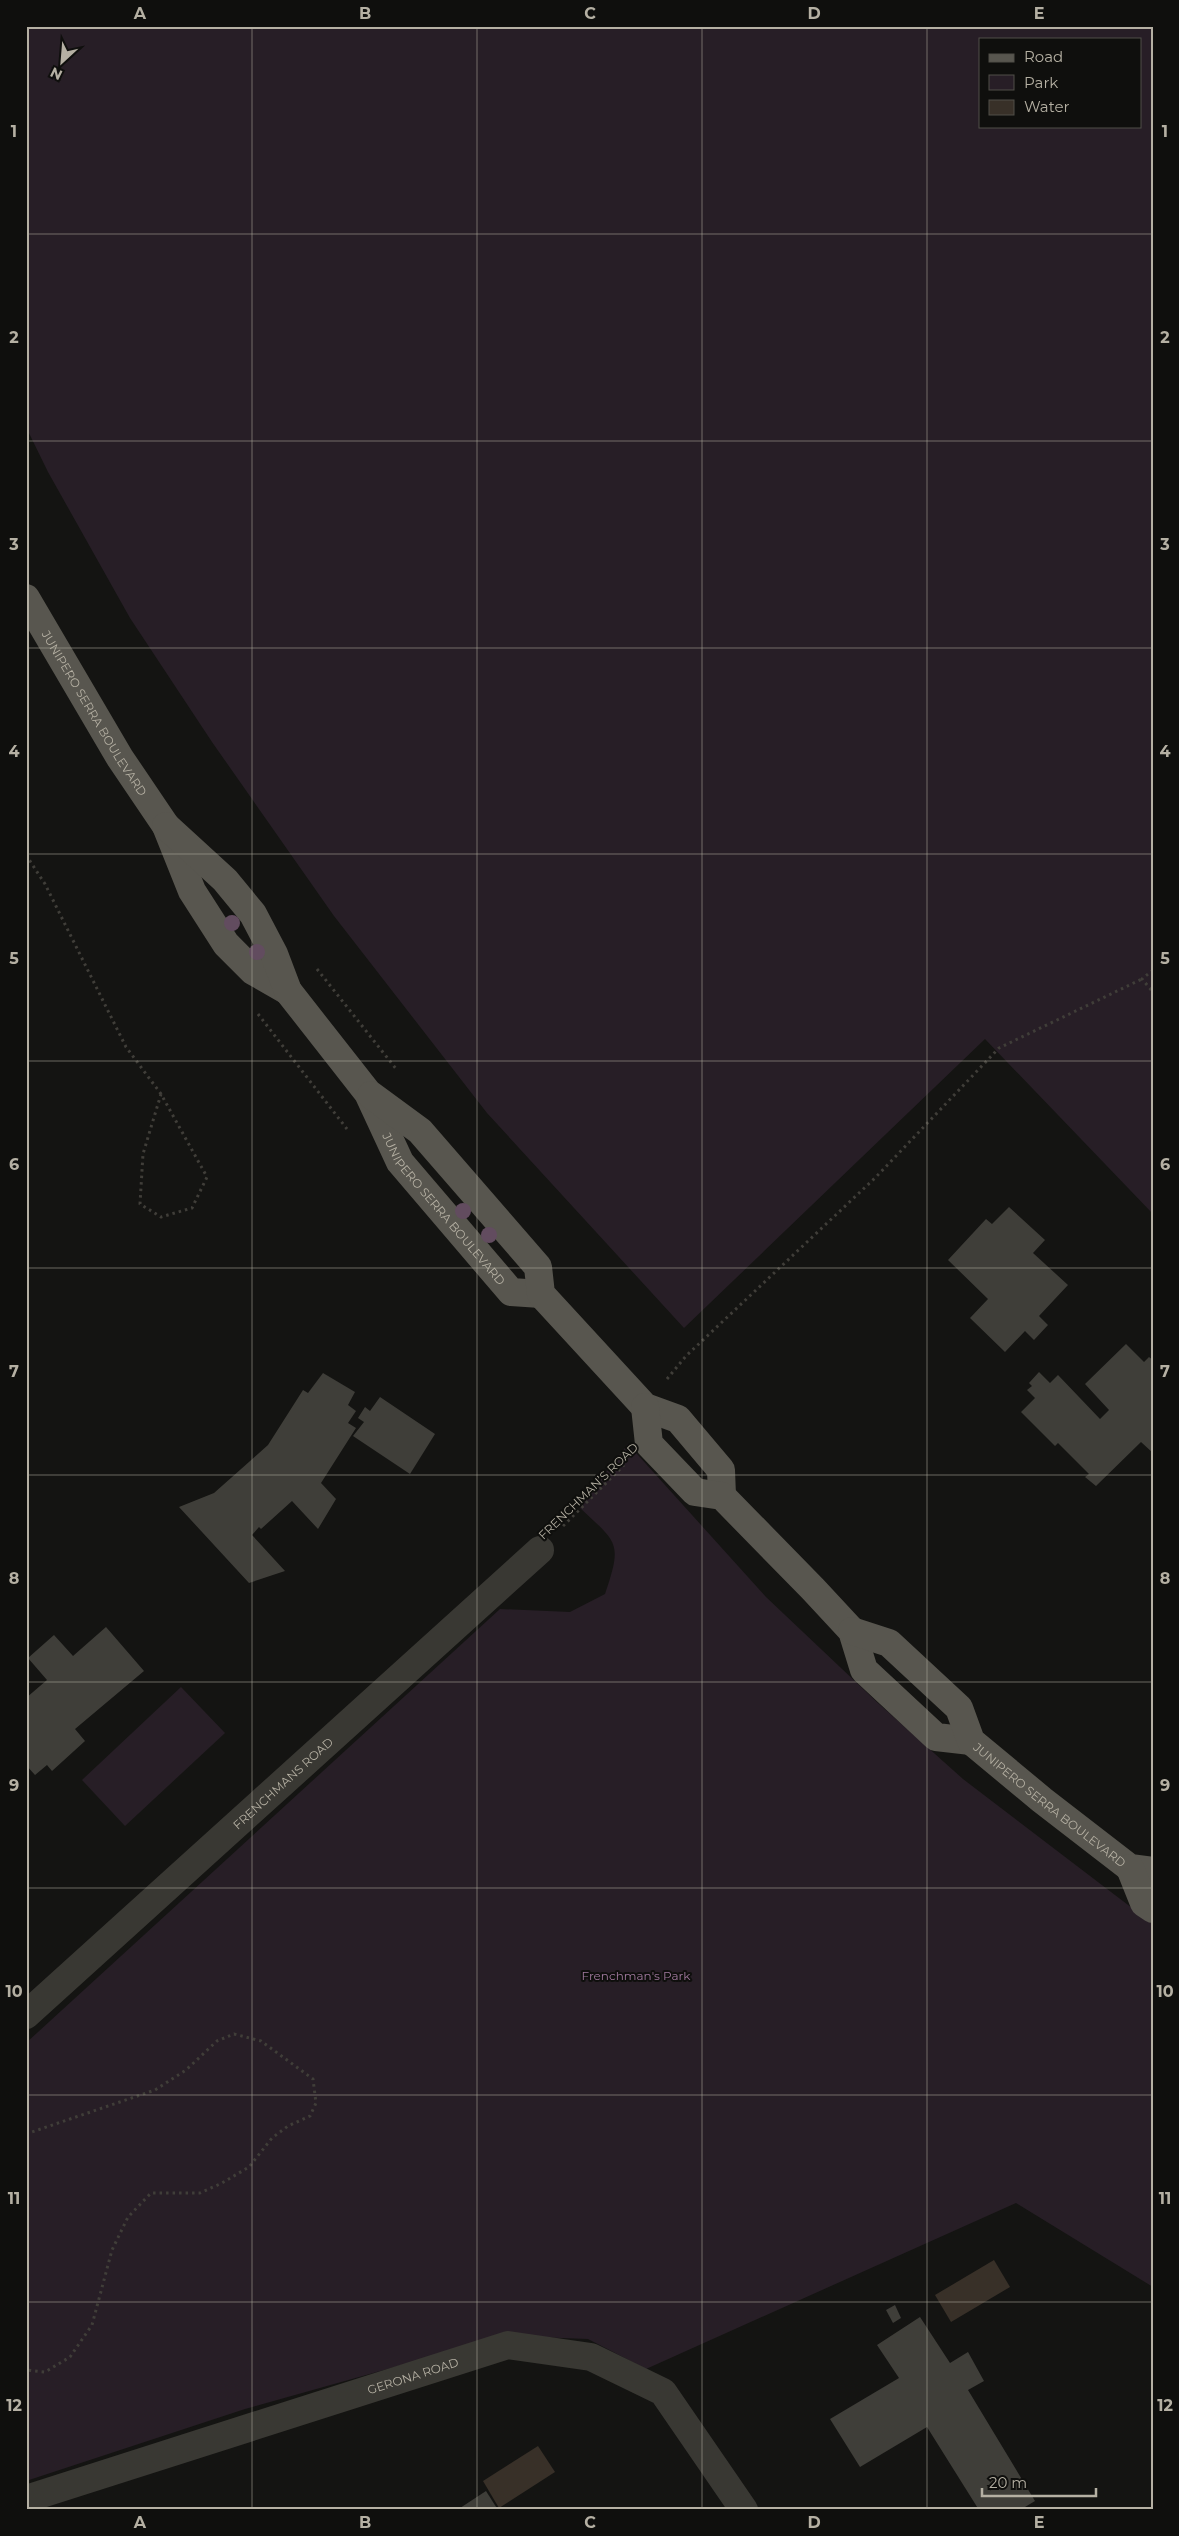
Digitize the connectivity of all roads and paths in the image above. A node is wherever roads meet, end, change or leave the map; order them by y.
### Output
1 (26, 598) edge
2 (166, 826) junction
3 (26, 855) edge
4 (1153, 970) edge
5 (1142, 979) junction
6 (288, 992) junction
7 (1153, 992) edge
8 (368, 1093) junction
9 (160, 1094) junction
10 (541, 1294) junction
11 (645, 1406) junction
12 (649, 1444) junction
13 (722, 1496) junction
14 (540, 1550) joint
15 (852, 1631) junction
16 (972, 1741) junction
17 (1141, 1869) edge
18 (1153, 1909) edge
19 (26, 2014) edge
20 (26, 2134) edge
21 (26, 2370) edge
22 (26, 2499) edge
23 (744, 2510) edge

1 - 2 main road, JUNIPERO SERRA BOULEVARD
2 - 6 main road, JUNIPERO SERRA BOULEVARD
2 - 6 main road, JUNIPERO SERRA BOULEVARD
3 - 9 path
4 - 5 path
5 - 7 path
5 - 11 path
6 - 8 main road, JUNIPERO SERRA BOULEVARD
8 - 10 main road, JUNIPERO SERRA BOULEVARD
8 - 10 main road, JUNIPERO SERRA BOULEVARD
9 - 9 path
10 - 11 main road
11 - 12 main road
11 - 13 main road
12 - 13 main road
12 - 14 path, FRENCHMAN’S ROAD
13 - 15 main road, JUNIPERO SERRA BOULEVARD
14 - 19 street, FRENCHMANS ROAD
15 - 16 main road, JUNIPERO SERRA BOULEVARD
15 - 16 main road, JUNIPERO SERRA BOULEVARD
16 - 17 main road, JUNIPERO SERRA BOULEVARD
17 - 18 main road, JUNIPERO SERRA BOULEVARD
20 - 21 path
22 - 23 street, GERONA ROAD

